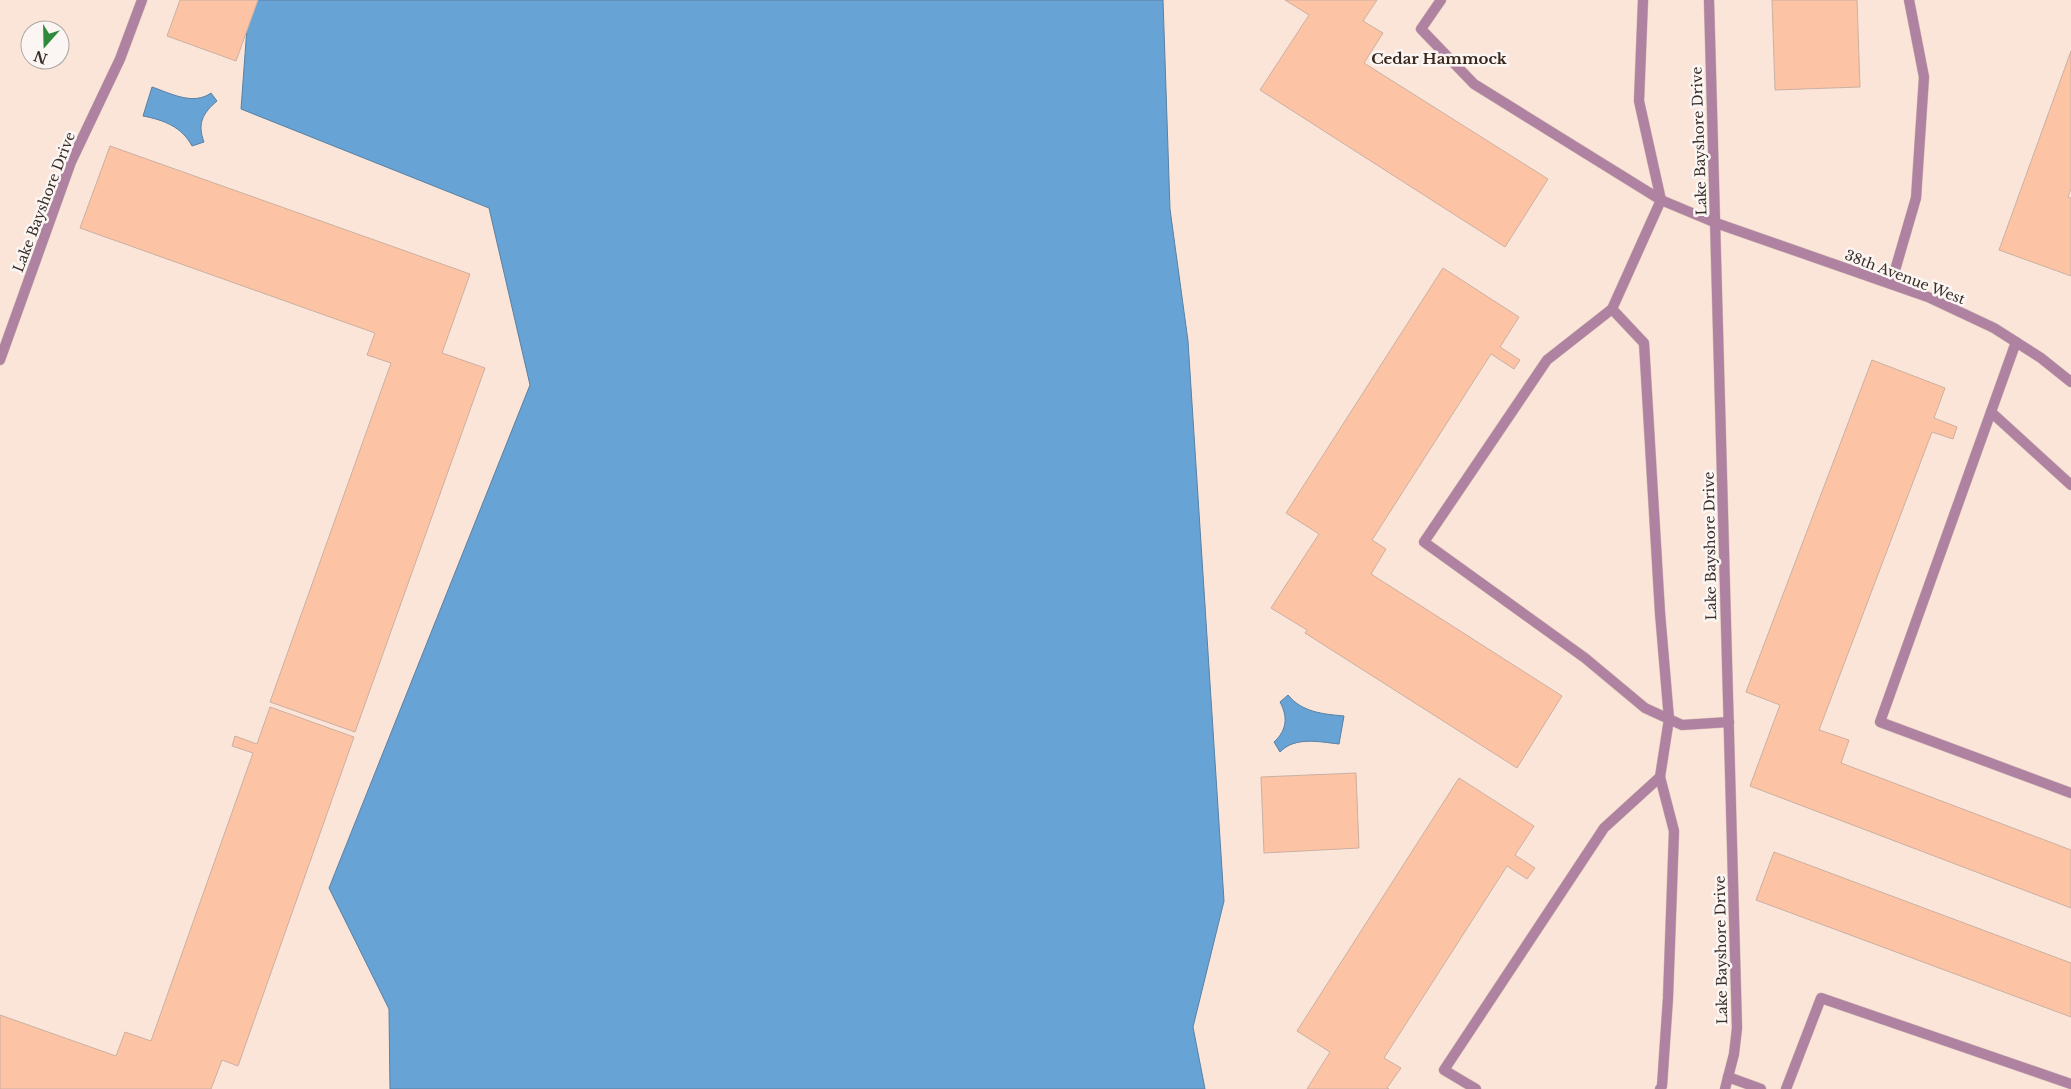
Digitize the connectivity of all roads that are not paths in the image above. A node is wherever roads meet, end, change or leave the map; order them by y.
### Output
1 (142, 0) edge
2 (1442, 0) edge
3 (1642, 0) edge
4 (1709, 0) edge
5 (1909, 0) edge
6 (1661, 200) junction
7 (1716, 223) junction
8 (1891, 284) junction
9 (1612, 309) junction
10 (2016, 342) junction
11 (0, 360) edge
12 (2071, 382) edge
13 (1991, 412) junction
14 (2071, 485) edge
15 (1669, 719) junction
16 (1729, 722) junction
17 (1660, 777) junction
18 (2071, 793) edge
19 (1728, 1077) junction
20 (2071, 1084) edge
21 (1476, 1089) edge
22 (1660, 1089) edge
23 (1725, 1089) edge
24 (1761, 1089) edge
25 (1786, 1089) edge

1 - 11 street, Lake Bayshore Drive
2 - 6 street, 38th Avenue West
3 - 6 street
4 - 7 street, Lake Bayshore Drive
5 - 8 street
6 - 7 street, 38th Avenue West
6 - 9 street
7 - 8 street, 38th Avenue West
7 - 16 street, Lake Bayshore Drive
8 - 10 street, 38th Avenue West
9 - 15 street
9 - 15 street
10 - 12 street, 38th Avenue West
10 - 13 street
13 - 14 street
13 - 18 street
15 - 16 street
15 - 17 street
16 - 19 street, Lake Bayshore Drive
17 - 21 street
17 - 22 street
19 - 23 street, Lake Bayshore Drive
19 - 24 street
20 - 25 street

